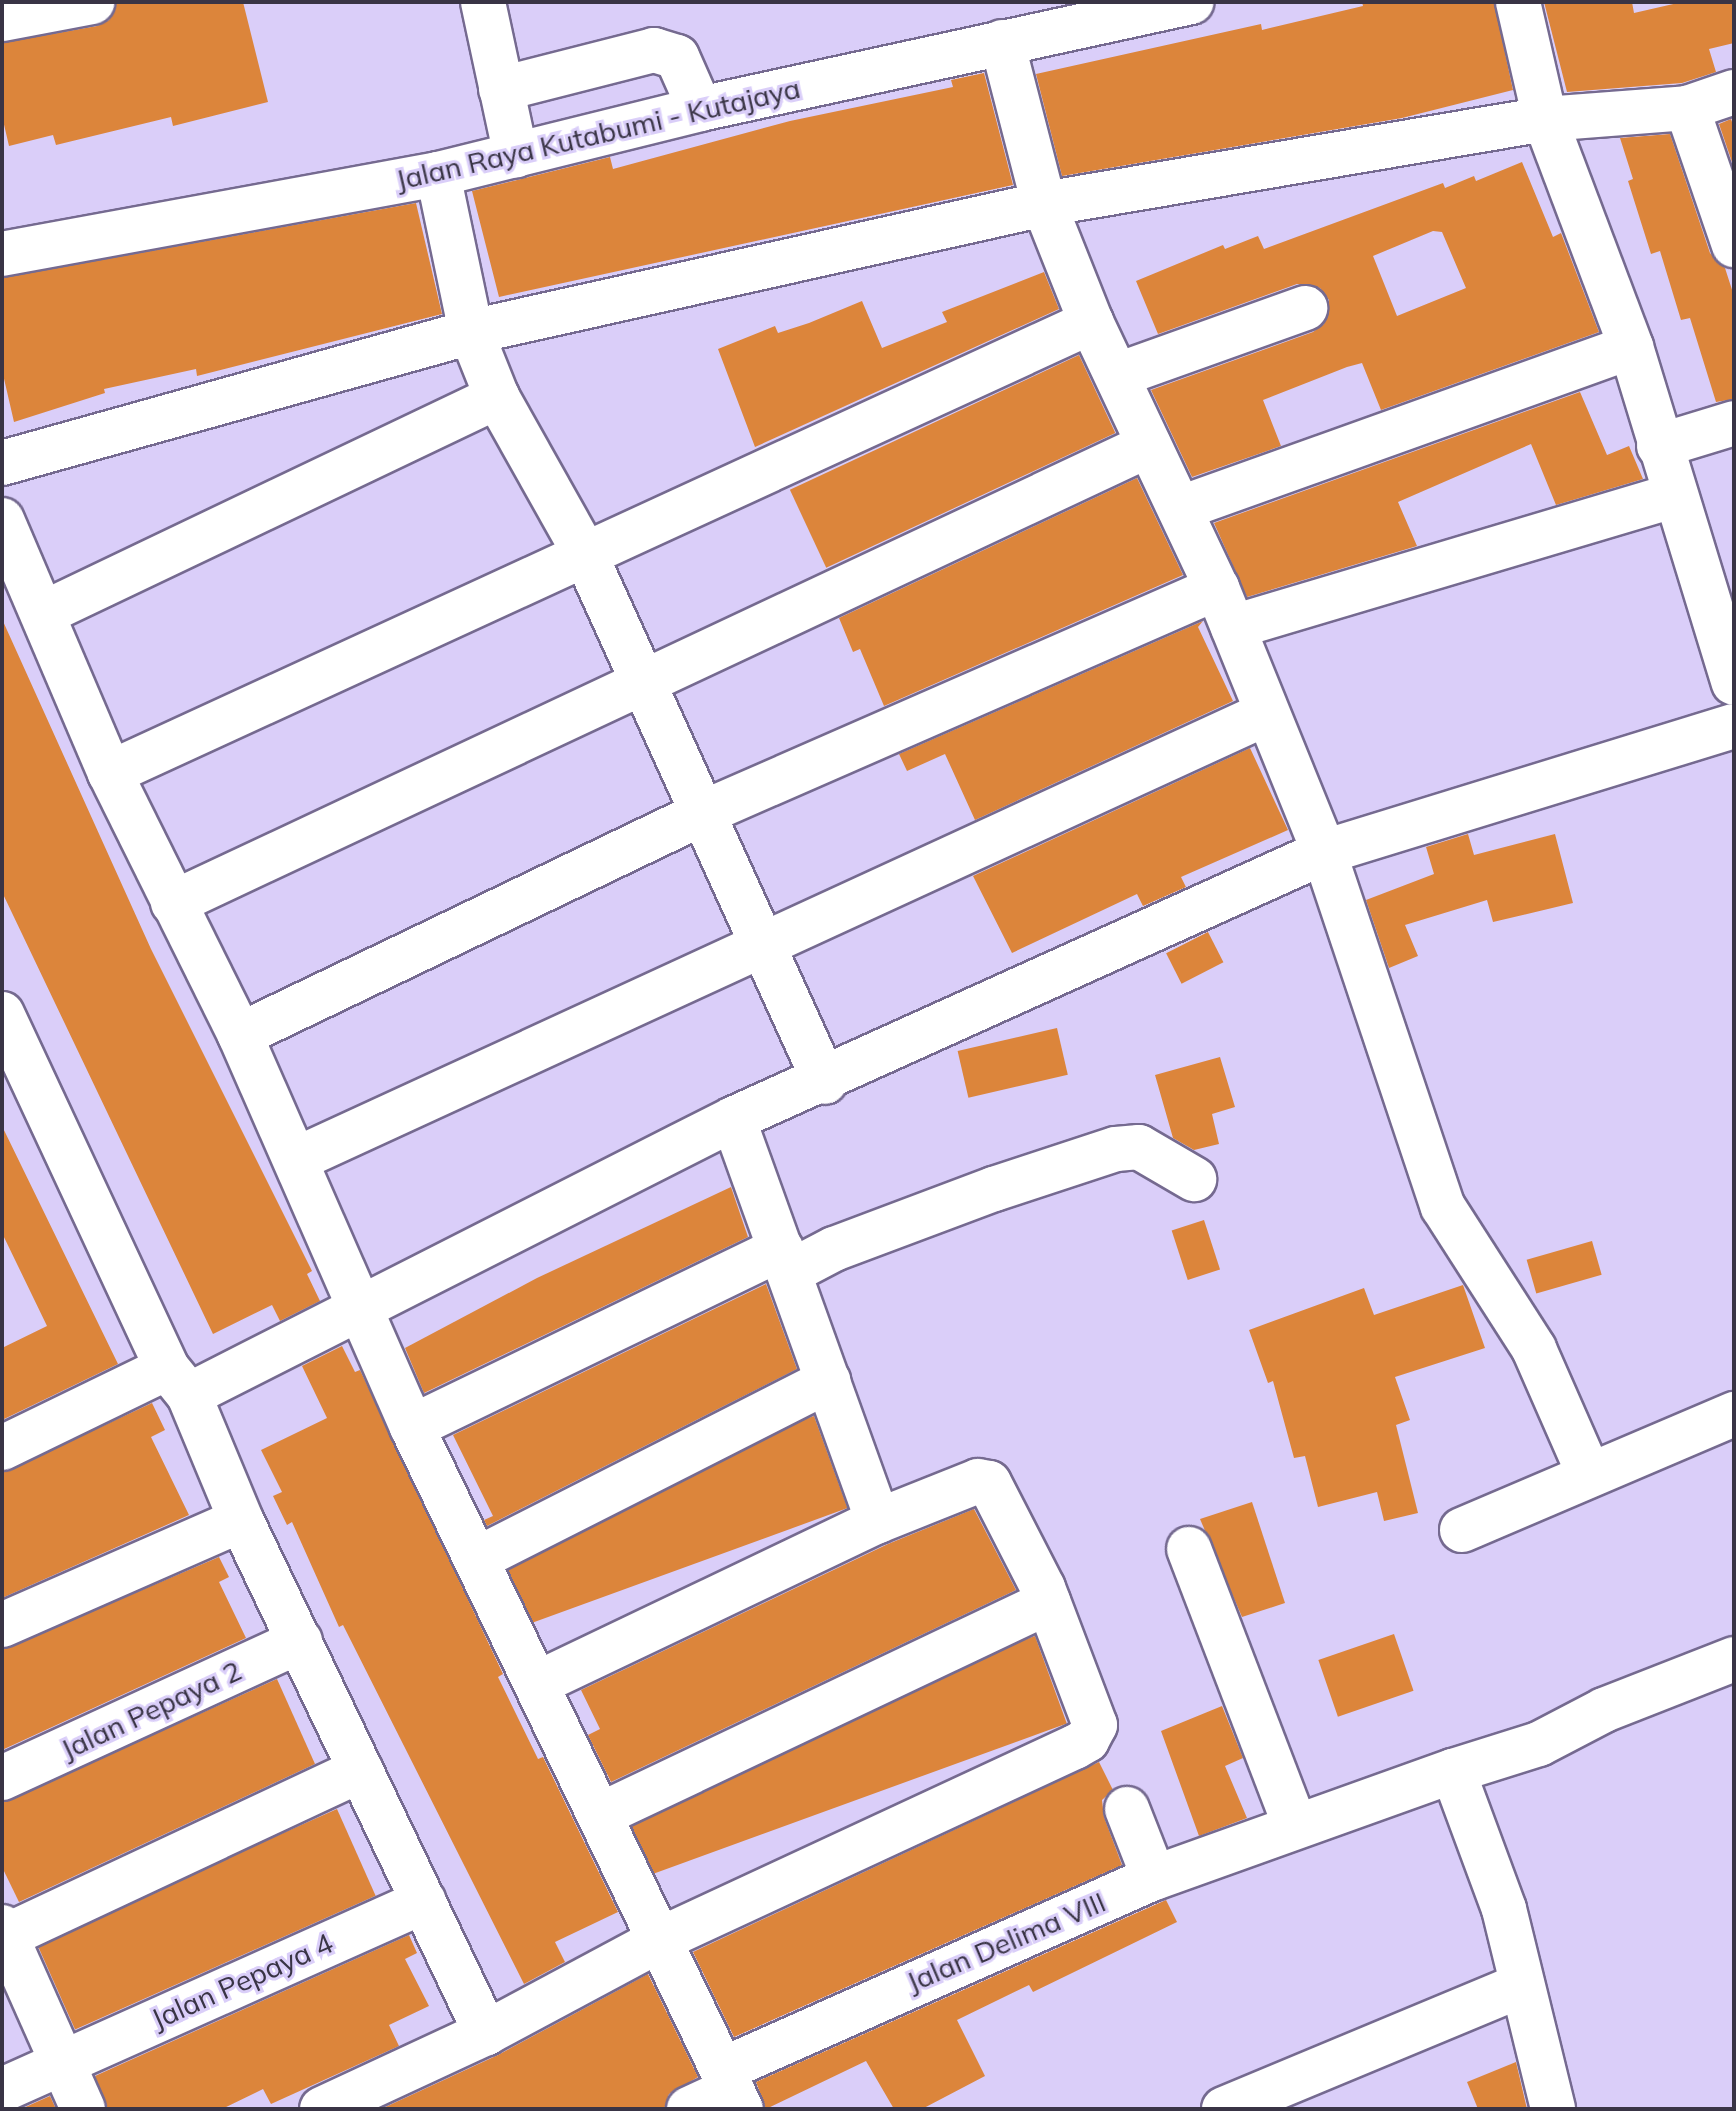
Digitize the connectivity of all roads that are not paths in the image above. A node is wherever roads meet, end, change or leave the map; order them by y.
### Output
1 (92, 2) edge
2 (483, 2) edge
3 (1191, 2) edge
4 (1518, 2) edge
5 (1117, 9) edge
6 (1058, 16) edge
7 (2, 19) edge
8 (1002, 42) junction
9 (501, 89) junction
10 (1734, 92) edge
11 (1687, 108) junction
12 (700, 109) junction
13 (1545, 119) junction
14 (516, 156) junction
15 (438, 174) junction
16 (1044, 204) junction
17 (1734, 245) edge
18 (2, 254) edge
19 (1305, 308) dead end
20 (1091, 322) junction
21 (471, 332) junction
22 (1631, 347) junction
23 (1118, 375) junction
24 (497, 397) junction
25 (1734, 423) edge
26 (1149, 445) junction
27 (1659, 446) junction
28 (2, 463) edge
29 (1673, 496) junction
30 (1181, 508) junction
31 (2, 520) edge
32 (584, 552) junction
33 (1225, 607) junction
34 (46, 612) junction
35 (1730, 657) edge
36 (645, 686) junction
37 (1265, 714) junction
38 (1734, 726) edge
39 (110, 773) junction
40 (705, 812) junction
41 (1324, 852) junction
42 (173, 903) junction
43 (764, 946) junction
44 (2, 1014) edge
45 (240, 1035) junction
46 (825, 1082) junction
47 (733, 1119) junction
48 (297, 1159) junction
49 (1194, 1179) dead end
50 (785, 1261) junction
51 (363, 1310) junction
52 (828, 1381) junction
53 (178, 1382) junction
54 (1734, 1414) edge
55 (412, 1427) junction
56 (2, 1448) edge
57 (1589, 1474) junction
58 (241, 1520) junction
59 (878, 1521) junction
60 (1462, 1530) dead end
61 (1189, 1549) dead end
62 (477, 1559) junction
63 (1048, 1602) junction
64 (2, 1625) edge
65 (300, 1641) junction
66 (1734, 1659) edge
67 (538, 1683) junction
68 (361, 1770) junction
69 (1453, 1771) junction
70 (2, 1778) edge
71 (1127, 1809) dead end
72 (602, 1814) junction
73 (1295, 1825) junction
74 (1154, 1878) junction
75 (424, 1901) junction
76 (3, 1934) edge
77 (661, 1939) junction
78 (1522, 1985) junction
79 (486, 2033) junction
80 (60, 2061) junction
81 (2, 2090) edge
82 (732, 2090) edge
83 (83, 2109) edge
84 (322, 2109) edge
85 (689, 2109) edge
86 (1224, 2109) edge
87 (1553, 2109) edge

1 - 7 street
2 - 9 street
3 - 5 street, Jalan Raya Kutabumi - Kutajaya
4 - 13 street
5 - 6 street, Jalan Raya Kutabumi - Kutajaya
6 - 8 street, Jalan Raya Kutabumi - Kutajaya
8 - 12 street, Jalan Raya Kutabumi - Kutajaya
8 - 16 street
9 - 12 street
9 - 14 street
10 - 11 street
11 - 13 street
11 - 17 street
12 - 14 street, Jalan Raya Kutabumi - Kutajaya
13 - 16 street
13 - 22 street
14 - 15 street, Jalan Raya Kutabumi - Kutajaya
15 - 18 street, Jalan Raya Kutabumi - Kutajaya
15 - 21 street
16 - 20 street
16 - 21 street
19 - 23 street
20 - 23 street
20 - 32 street
21 - 24 street
21 - 28 street
22 - 27 street
22 - 30 street
23 - 26 street
24 - 32 street
24 - 34 street
25 - 27 street
26 - 30 street
26 - 36 street
27 - 29 street
29 - 33 street
29 - 35 street
30 - 33 street
31 - 34 street
32 - 36 street
32 - 39 street
33 - 37 street
33 - 40 street
34 - 39 street
36 - 40 street
36 - 42 street
37 - 41 street
37 - 43 street
38 - 41 street
39 - 42 street
40 - 43 street
40 - 45 street
41 - 46 street
41 - 57 street
42 - 45 street
43 - 46 street
43 - 48 street
44 - 53 street
45 - 48 street
46 - 47 street
47 - 50 street
47 - 51 street
48 - 51 street
49 - 50 street
50 - 52 street
50 - 55 street
51 - 53 street
51 - 55 street
52 - 59 street
52 - 62 street
53 - 56 street
53 - 58 street
54 - 57 street
55 - 62 street
57 - 60 street
58 - 64 street
58 - 65 street
59 - 63 street
59 - 67 street
61 - 73 street
62 - 67 street
63 - 72 street
63 - 77 street
65 - 68 street
65 - 70 street, Jalan Pepaya 2
66 - 69 street, Jalan Delima VIII
67 - 72 street
68 - 75 street
68 - 76 street
69 - 73 street, Jalan Delima VIII
69 - 78 street
71 - 74 street
72 - 77 street
73 - 74 street, Jalan Delima VIII
74 - 82 street, Jalan Delima VIII
75 - 79 street
75 - 80 street, Jalan Pepaya 4
76 - 80 street
77 - 79 street
77 - 82 street
78 - 86 street
78 - 87 street
79 - 84 street
80 - 81 street, Jalan Pepaya 4
80 - 83 street
82 - 85 street, Jalan Delima VIII

